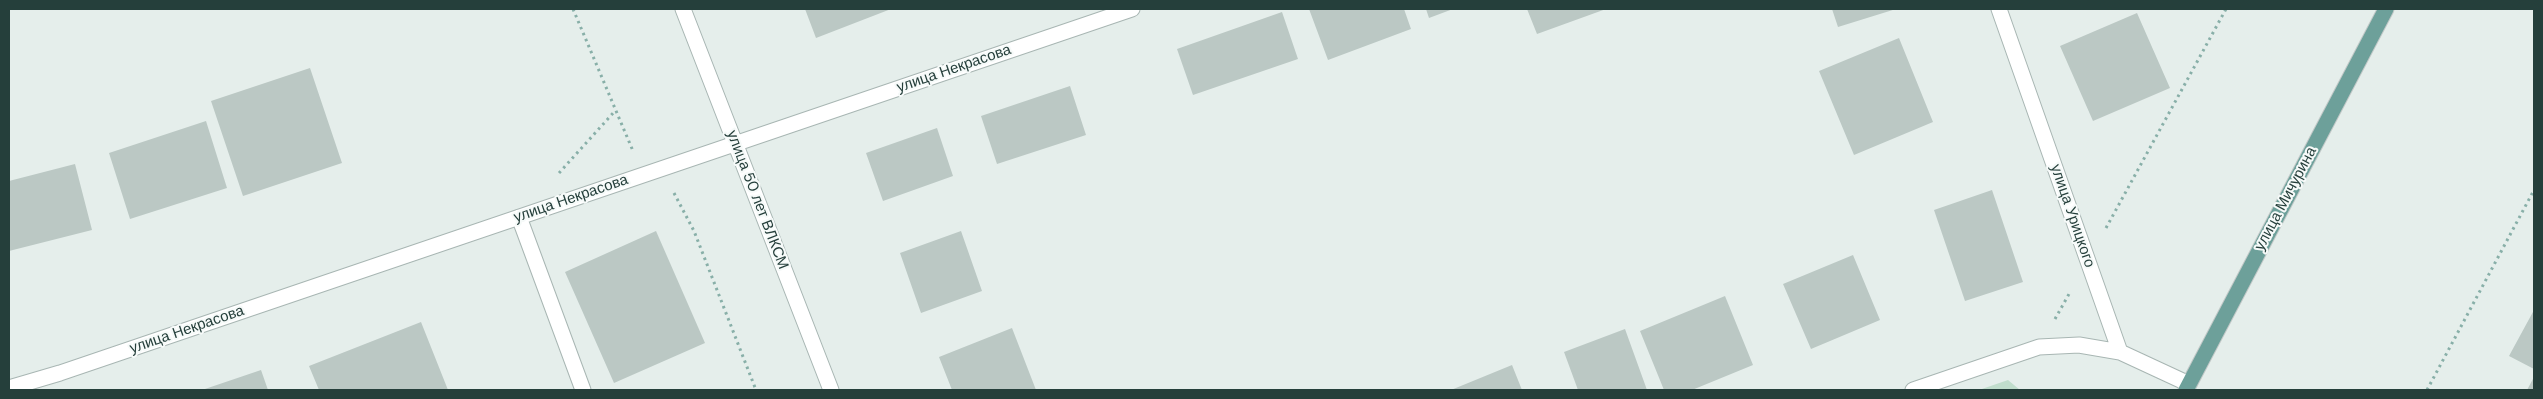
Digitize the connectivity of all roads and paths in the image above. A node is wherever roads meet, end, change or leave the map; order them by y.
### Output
1 (683, 9) edge
2 (1132, 9) edge
3 (1999, 9) edge
4 (2226, 9) edge
5 (2386, 9) edge
6 (615, 111) dead end
7 (735, 144) junction
8 (558, 175) dead end
9 (2534, 190) edge
10 (519, 218) junction
11 (2088, 261) junction
12 (2039, 347) junction
13 (2120, 352) junction
14 (2187, 387) edge
15 (9, 388) edge
16 (583, 390) edge
17 (831, 390) edge
18 (1913, 390) edge
19 (2426, 390) edge

1 - 7 street, улица 50 лет ВЛКСМ
2 - 7 street, улица Некрасова
3 - 11 street, улица Урицкого
4 - 11 path
5 - 14 main road, улица Мичурина
6 - 8 path
7 - 10 street, улица Некрасова
7 - 17 street, улица 50 лет ВЛКСМ
9 - 19 path
10 - 15 street, улица Некрасова
10 - 16 street
11 - 12 path
11 - 13 street, улица Урицкого
12 - 13 street
12 - 18 street
13 - 14 street

